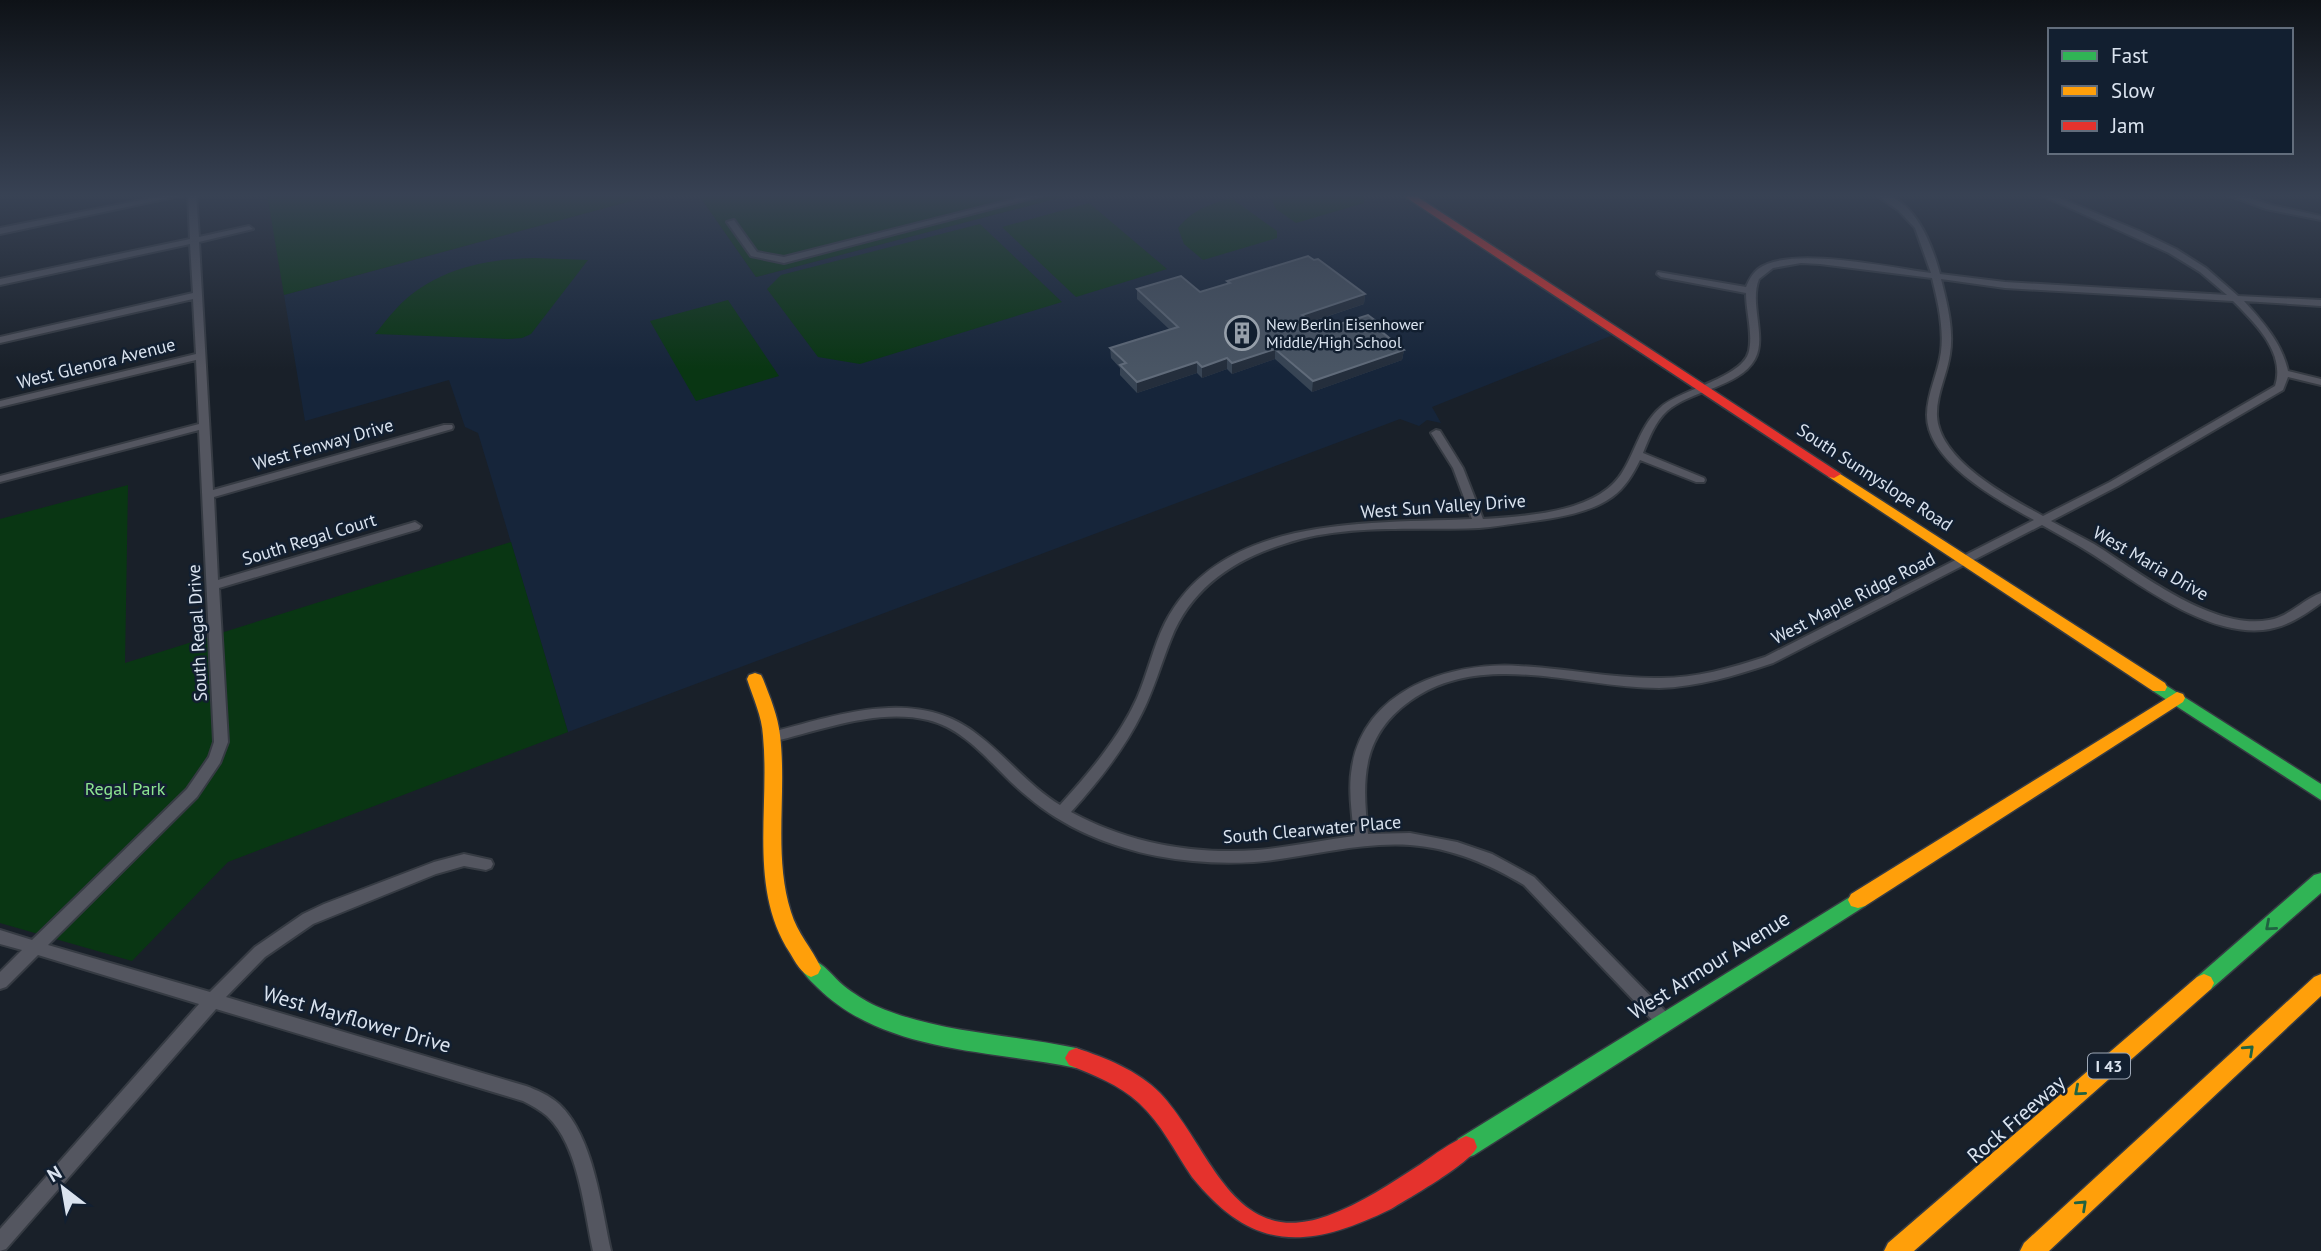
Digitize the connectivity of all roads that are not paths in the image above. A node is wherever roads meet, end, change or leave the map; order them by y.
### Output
1 (140, 252) edge
2 (195, 252) edge
3 (753, 252) edge
4 (814, 252) edge
5 (1496, 252) edge
6 (1926, 252) edge
7 (2177, 252) edge
8 (1661, 274) dead end
9 (1934, 277) junction
10 (0, 282) edge
11 (1751, 291) junction
12 (197, 295) junction
13 (2232, 297) junction
14 (2321, 303) edge
15 (0, 340) edge
16 (200, 356) junction
17 (2286, 373) junction
18 (2321, 382) edge
19 (1702, 387) junction
20 (0, 404) edge
21 (204, 426) junction
22 (448, 427) dead end
23 (1436, 433) dead end
24 (1638, 455) junction
25 (0, 479) edge
26 (1700, 480) dead end
27 (208, 495) junction
28 (2045, 520) junction
29 (1479, 524) junction
30 (415, 526) dead end
31 (1966, 560) junction
32 (214, 586) junction
33 (2321, 597) edge
34 (2241, 624) junction
35 (2250, 638) dead end
36 (755, 679) dead end
37 (2177, 698) junction
38 (772, 737) junction
39 (2321, 793) edge
40 (1062, 813) junction
41 (1363, 841) junction
42 (486, 864) dead end
43 (2321, 881) edge
44 (0, 937) edge
45 (35, 947) junction
46 (0, 982) edge
47 (2321, 983) edge
48 (213, 1000) junction
49 (1664, 1021) junction
50 (0, 1243) edge
51 (1268, 1243) edge
52 (602, 1251) edge
53 (1896, 1251) edge
54 (2032, 1251) edge

1 - 10 street
2 - 12 street, South Regal Drive
3 - 4 street
5 - 19 main road, South Sunnyslope Road
6 - 9 street, West Maria Drive
7 - 13 street
8 - 11 street
9 - 11 street
9 - 13 street
9 - 28 street, West Maria Drive
11 - 19 street, West Sun Valley Drive
12 - 15 street
12 - 16 street, South Regal Drive
13 - 14 street
13 - 17 street
16 - 20 street, West Glenora Avenue
16 - 21 street, South Regal Drive
17 - 18 street
17 - 28 street, West Maple Ridge Road
19 - 24 street, West Sun Valley Drive
19 - 31 main road, South Sunnyslope Road
21 - 25 street
21 - 27 street, South Regal Drive
22 - 27 street, West Fenway Drive
23 - 29 street
24 - 26 street
24 - 29 street, West Sun Valley Drive
27 - 32 street, South Regal Drive
28 - 31 street, West Maple Ridge Road
28 - 34 street, West Maria Drive
29 - 40 street, West Sun Valley Drive
30 - 32 street, South Regal Court
31 - 37 main road, South Sunnyslope Road
31 - 41 street, West Maple Ridge Road
32 - 45 street, South Regal Drive
33 - 34 street, West Maria Drive
34 - 35 street
36 - 38 main road
37 - 39 main road, South Sunnyslope Road
37 - 49 main road, West Armour Avenue
38 - 40 street, South Clearwater Place
38 - 51 main road
40 - 41 street, South Clearwater Place
41 - 49 street, South Clearwater Place
42 - 48 street
43 -> 53 main road, Rock Freeway / I 43
44 - 45 street, West Mayflower Drive
45 - 46 street, South Regal Drive
45 - 48 street, West Mayflower Drive
54 -> 47 main road
48 - 50 street
48 - 52 street, West Mayflower Drive
49 - 51 main road, West Armour Avenue

